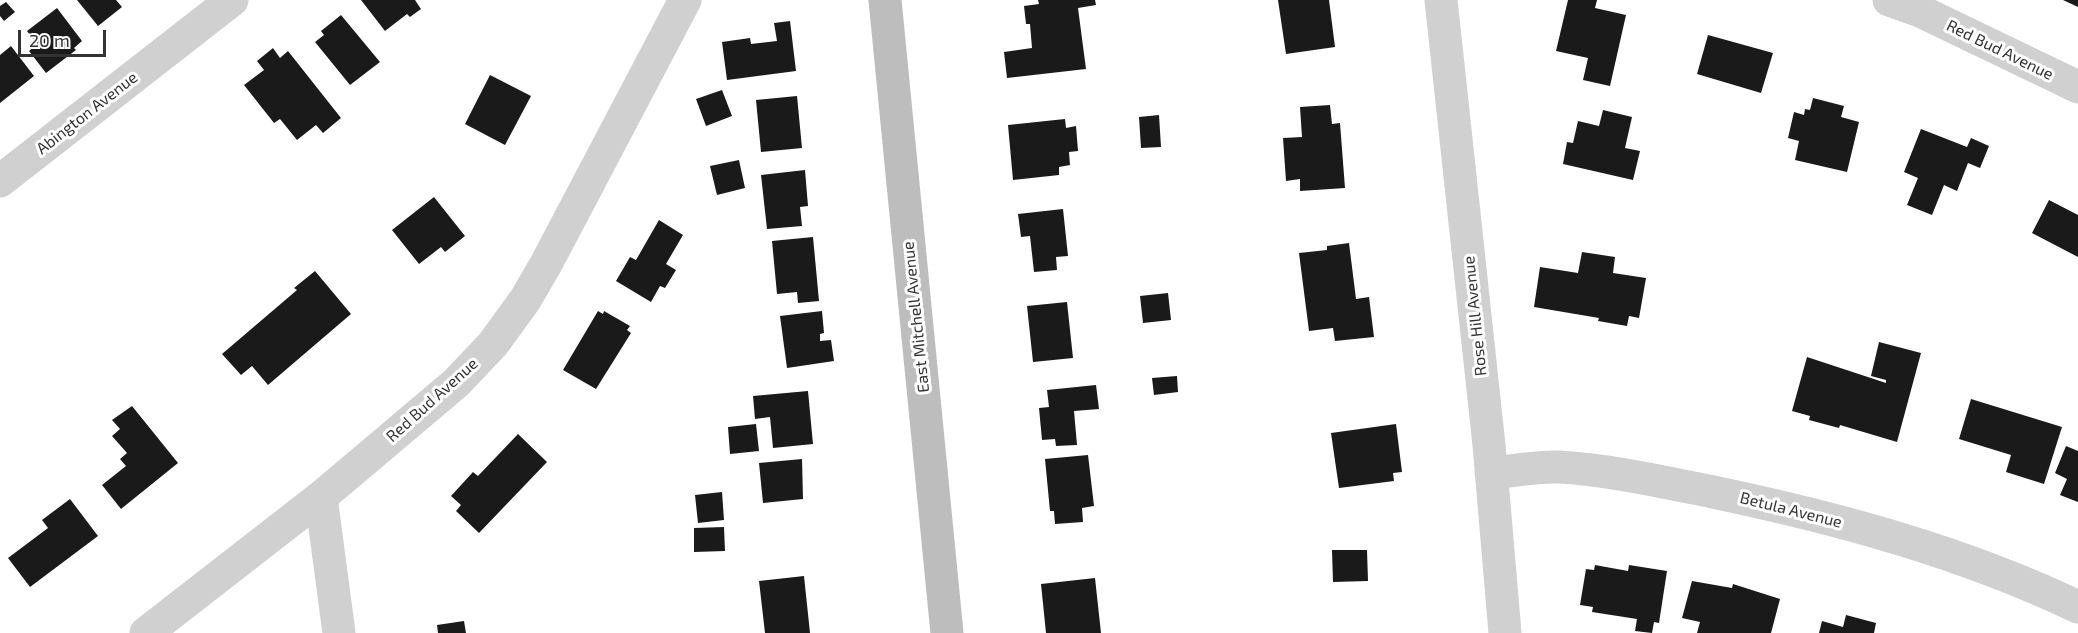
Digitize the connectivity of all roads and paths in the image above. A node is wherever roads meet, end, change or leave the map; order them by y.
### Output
1 (232, 0) edge
2 (685, 0) edge
3 (885, 0) edge
4 (1441, 0) edge
5 (1889, 0) edge
6 (1922, 5) edge
7 (2078, 87) edge
8 (0, 181) edge
9 (1491, 472) junction
10 (321, 497) junction
11 (2078, 607) edge
12 (146, 633) edge
13 (339, 633) edge
14 (947, 633) edge
15 (1505, 633) edge

1 - 8 street, Abington Avenue
2 - 10 street, Red Bud Avenue
3 - 14 street, East Mitchell Avenue
4 - 9 street, Rose Hill Avenue
5 - 6 street, Red Bud Avenue
6 - 7 street, Red Bud Avenue
9 - 11 street, Betula Avenue
9 - 15 street, Rose Hill Avenue
10 - 12 street, Red Bud Avenue
10 - 13 street

